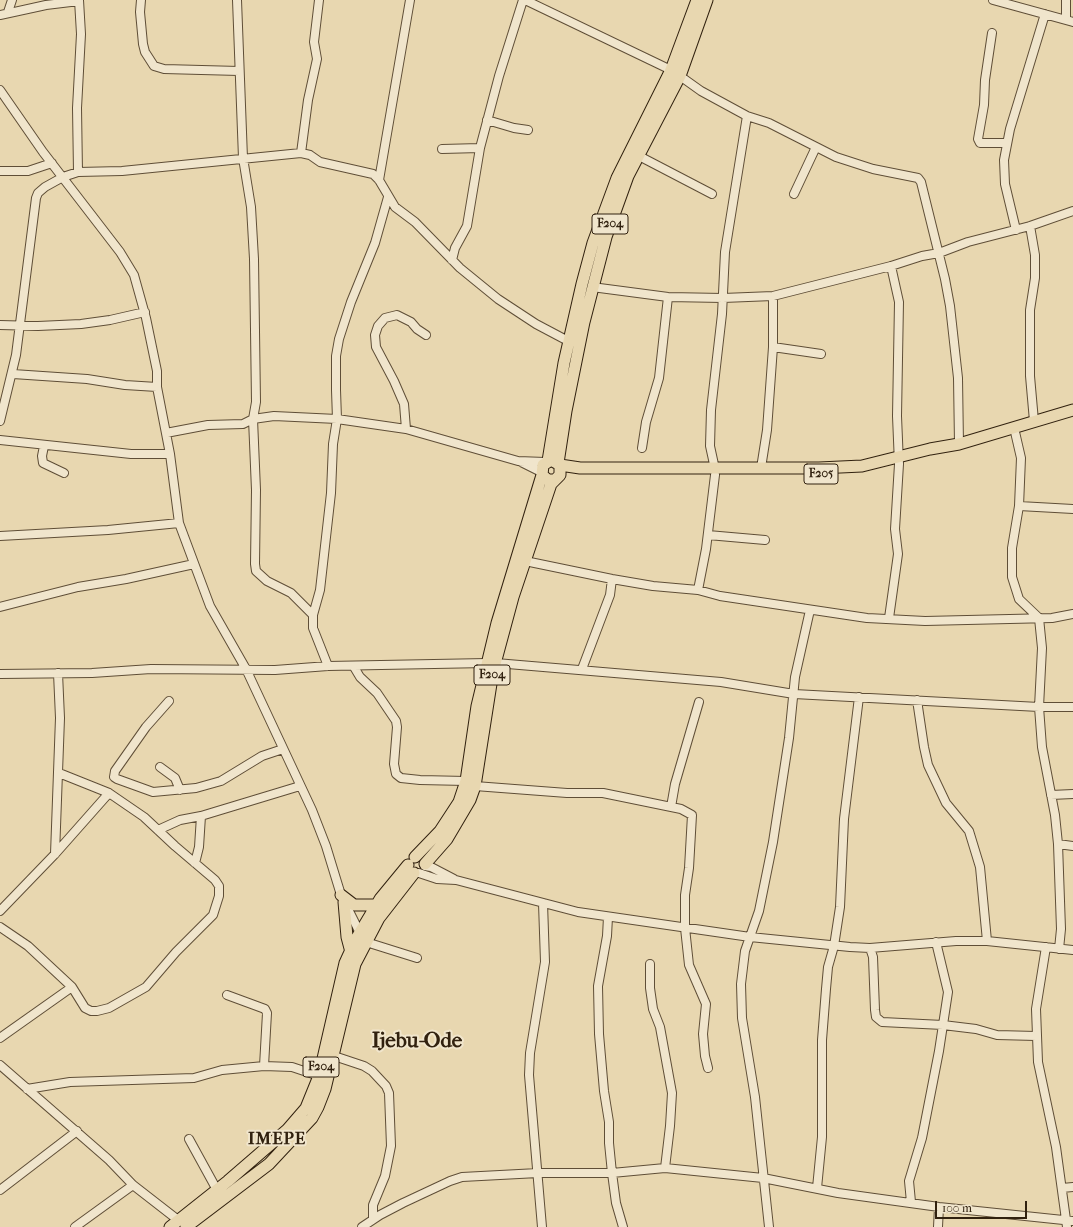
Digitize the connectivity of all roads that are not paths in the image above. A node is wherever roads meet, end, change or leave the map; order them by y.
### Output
1 (12, 0) edge
2 (79, 0) edge
3 (141, 0) edge
4 (237, 0) edge
5 (318, 0) edge
6 (410, 0) edge
7 (524, 0) edge
8 (697, 0) edge
9 (707, 0) edge
10 (993, 0) edge
11 (1066, 0) edge
12 (4, 13) edge
13 (1045, 14) junction
14 (1069, 20) edge
15 (992, 33) dead end
16 (239, 71) junction
17 (676, 73) junction
18 (0, 90) edge
19 (747, 116) junction
20 (487, 120) junction
21 (528, 130) dead end
22 (1007, 143) junction
23 (816, 147) junction
24 (480, 148) junction
25 (442, 149) dead end
26 (301, 154) junction
27 (639, 156) junction
28 (243, 158) junction
29 (52, 163) junction
30 (0, 171) edge
31 (78, 172) junction
32 (63, 177) junction
33 (379, 180) junction
34 (712, 194) dead end
35 (794, 194) dead end
36 (388, 197) junction
37 (1073, 211) edge
38 (1030, 226) junction
39 (1016, 230) junction
40 (938, 253) junction
41 (452, 260) junction
42 (891, 266) junction
43 (592, 287) junction
44 (773, 296) junction
45 (668, 297) junction
46 (723, 298) junction
47 (145, 312) junction
48 (0, 325) edge
49 (21, 325) junction
50 (426, 335) dead end
51 (570, 342) junction
52 (773, 347) junction
53 (821, 354) dead end
54 (13, 374) junction
55 (157, 387) junction
56 (1073, 410) edge
57 (1073, 414) edge
58 (253, 419) junction
59 (337, 419) junction
60 (1034, 421) junction
61 (0, 422) edge
62 (406, 429) junction
63 (1015, 432) junction
64 (166, 433) junction
65 (0, 440) edge
66 (960, 444) junction
67 (44, 446) junction
68 (642, 448) dead end
69 (170, 454) junction
70 (899, 461) junction
71 (761, 468) junction
72 (551, 469) junction
73 (715, 472) junction
74 (64, 473) dead end
75 (1019, 506) junction
76 (1073, 509) edge
77 (179, 523) junction
78 (708, 535) junction
79 (0, 536) edge
80 (765, 540) dead end
81 (526, 561) junction
82 (194, 564) junction
83 (612, 579) junction
84 (698, 590) junction
85 (0, 607) edge
86 (810, 610) junction
87 (1073, 614) edge
88 (313, 615) junction
89 (889, 618) junction
90 (1039, 618) junction
91 (492, 663) junction
92 (328, 666) junction
93 (354, 667) junction
94 (246, 669) junction
95 (582, 669) junction
96 (58, 673) junction
97 (0, 674) edge
98 (794, 694) junction
99 (860, 697) junction
100 (918, 700) junction
101 (169, 701) dead end
102 (700, 702) dead end
103 (1039, 707) junction
104 (1073, 707) edge
105 (283, 749) junction
106 (160, 767) dead end
107 (58, 773) junction
108 (470, 783) junction
109 (300, 786) junction
110 (180, 790) junction
111 (109, 793) junction
112 (1073, 794) edge
113 (1051, 795) junction
114 (671, 807) junction
115 (201, 816) junction
116 (158, 830) junction
117 (1058, 844) junction
118 (1073, 846) edge
119 (55, 854) junction
120 (195, 863) junction
121 (418, 866) junction
122 (343, 898) junction
123 (543, 903) junction
124 (377, 905) junction
125 (0, 910) edge
126 (608, 917) junction
127 (0, 927) edge
128 (685, 928) junction
129 (363, 937) junction
130 (750, 937) junction
131 (986, 941) junction
132 (936, 942) junction
133 (834, 946) junction
134 (1046, 947) junction
135 (870, 948) junction
136 (1059, 949) junction
137 (1073, 950) edge
138 (351, 952) junction
139 (416, 958) dead end
140 (650, 964) dead end
141 (72, 987) junction
142 (226, 995) dead end
143 (944, 1025) junction
144 (1036, 1036) junction
145 (0, 1038) edge
146 (334, 1056) junction
147 (0, 1065) edge
148 (264, 1066) junction
149 (708, 1068) dead end
150 (319, 1076) junction
151 (27, 1089) junction
152 (76, 1131) junction
153 (189, 1139) dead end
154 (665, 1168) junction
155 (612, 1173) junction
156 (538, 1174) junction
157 (763, 1178) junction
158 (133, 1185) junction
159 (1073, 1187) edge
160 (817, 1188) junction
161 (1062, 1188) junction
162 (0, 1190) edge
163 (217, 1190) junction
164 (912, 1202) junction
165 (939, 1207) junction
166 (373, 1219) junction
167 (1069, 1223) edge
168 (178, 1225) edge
169 (75, 1227) edge
170 (362, 1227) edge
171 (542, 1227) edge
172 (623, 1227) edge
173 (769, 1227) edge
174 (938, 1227) edge

1 - 12 street
2 - 12 street
2 - 31 street
3 - 16 street
4 - 16 street
5 - 26 street
6 - 33 street
7 - 17 street
7 - 20 street
8 - 17 main road, F204
9 - 17 main road, F204
10 - 13 street
11 - 14 street
13 - 14 street
13 - 22 street
15 - 22 street
16 - 28 street
17 - 19 street
17 - 27 main road, F204
17 - 51 main road, F204
18 - 29 street
19 - 23 street
19 - 46 street
20 - 21 street
20 - 24 street
22 - 39 street
23 - 35 street
23 - 40 street
24 - 25 street
24 - 41 street
26 - 28 street
26 - 33 street
27 - 34 street
27 - 43 main road, F204
28 - 31 street
28 - 58 street
29 - 30 street
29 - 32 street
31 - 32 street
32 - 47 street
32 - 49 street
33 - 36 street
36 - 41 street
36 - 59 street
37 - 38 street
38 - 39 street
38 - 60 street
39 - 40 street
40 - 42 street
40 - 66 street
41 - 51 street
42 - 44 street
42 - 70 street
43 - 45 street
43 - 72 main road, F204
44 - 46 street
44 - 52 street
45 - 46 street
45 - 68 street
46 - 73 street
47 - 49 street
47 - 55 street
48 - 49 street
49 - 54 street
50 - 62 street
51 - 72 main road, F204
52 - 53 street
52 - 71 street
54 - 55 street
54 - 61 street
55 - 64 street
56 - 60 main road, F205
57 - 63 main road, F205
58 - 59 street
58 - 64 street
58 - 88 street
59 - 62 street
59 - 88 street
60 - 66 main road, F205
62 - 72 street
63 - 70 main road, F205
63 - 75 street
64 - 69 street
65 - 67 street
66 - 70 main road, F205
67 - 69 street
67 - 74 street
69 - 77 street
70 - 71 main road, F205
70 - 73 main road, F205
70 - 89 street
71 - 73 main road, F205
72 - 73 main road, F205
72 - 81 main road, F204
72 - 91 main road, F204
73 - 78 street
75 - 76 street
75 - 90 street
77 - 79 street
77 - 82 street
78 - 80 street
78 - 84 street
81 - 83 street
81 - 91 main road, F204
82 - 85 street
82 - 94 street
83 - 84 street
83 - 95 street
84 - 86 street
86 - 89 street
86 - 98 street
87 - 90 street
88 - 92 street
89 - 90 street
90 - 103 street
91 - 93 street
91 - 95 street
91 - 108 main road, F204
92 - 93 street
92 - 94 street
93 - 108 street
94 - 96 street
94 - 105 street
95 - 98 street
96 - 97 street
96 - 107 street
98 - 99 street
98 - 130 street
99 - 100 street
99 - 133 street
100 - 103 street
100 - 131 street
101 - 110 street
102 - 114 street
103 - 104 street
103 - 113 street
105 - 109 street
105 - 110 street
106 - 110 street
107 - 111 street
107 - 119 street
108 - 114 street
108 - 121 main road, F204
109 - 115 street
109 - 122 street
111 - 116 street
111 - 119 street
112 - 113 street
113 - 117 street
114 - 128 street
115 - 116 street
115 - 120 street
116 - 120 street
117 - 118 street
117 - 136 street
119 - 125 street
120 - 141 street
121 - 123 street
121 - 124 main road, F204
121 - 129 main road, F204
122 - 124 main road
122 - 129 street
122 - 138 main road
123 - 126 street
123 - 156 street
124 - 129 main road, F204
126 - 128 street
126 - 155 street
127 - 141 street
128 - 130 street
128 - 149 street
129 - 138 main road, F204
129 - 139 street
129 - 146 main road, F204
130 - 133 street
130 - 157 street
131 - 132 street
131 - 134 street
132 - 135 street
132 - 143 street
133 - 135 street
133 - 160 street
134 - 136 street
134 - 144 street
135 - 143 street
136 - 137 street
138 - 150 main road, F204
140 - 154 street
141 - 145 street
142 - 148 street
143 - 144 street
143 - 164 street
144 - 161 street
146 - 166 street
146 - 168 main road, F204
147 - 151 street
148 - 150 street
148 - 151 street
150 - 163 main road, F204
151 - 152 street
152 - 158 street
152 - 162 street
153 - 163 street
154 - 155 street
154 - 157 street
155 - 156 street
155 - 172 street
156 - 166 street
156 - 171 street
157 - 160 street
157 - 173 street
158 - 168 street
158 - 169 street
159 - 161 street
160 - 164 street
161 - 167 street
163 - 168 main road, F204
164 - 165 street
165 - 167 street
165 - 174 street
166 - 170 street

